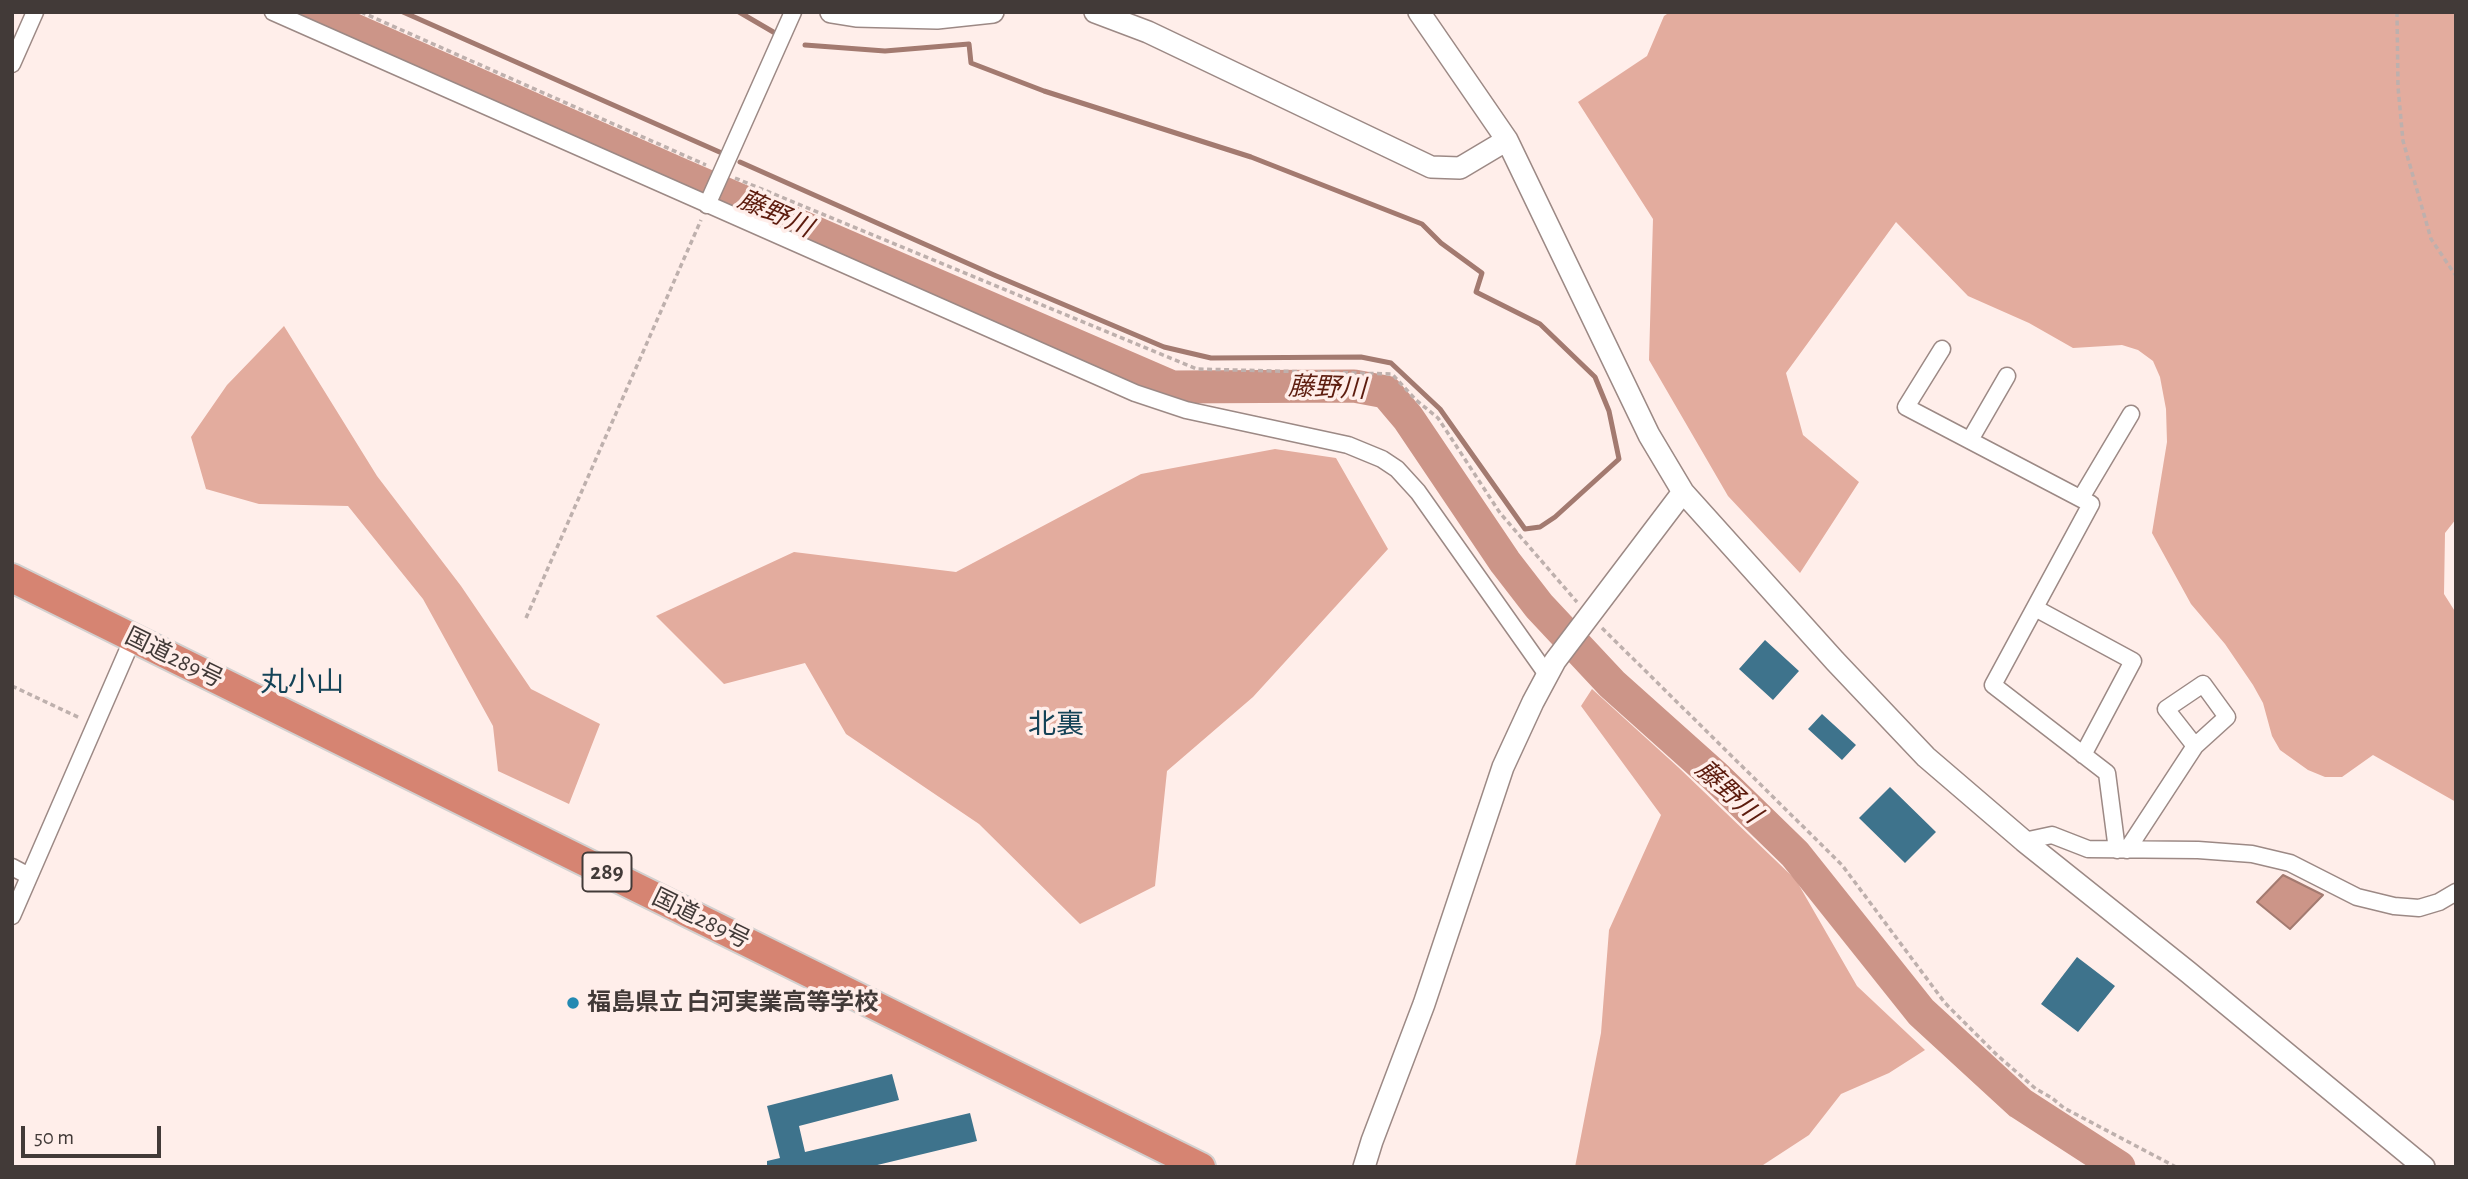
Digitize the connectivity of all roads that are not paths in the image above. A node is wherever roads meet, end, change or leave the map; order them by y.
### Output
1 (35, 12) edge
2 (273, 12) edge
3 (793, 12) edge
4 (831, 12) edge
5 (993, 12) edge
6 (1095, 12) edge
7 (1419, 12) edge
8 (12, 64) edge
9 (1507, 140) junction
10 (707, 205) junction
11 (1942, 349) dead end
12 (2007, 376) dead end
13 (2131, 414) dead end
14 (1970, 440) junction
15 (1683, 492) junction
16 (2081, 498) junction
17 (12, 578) edge
18 (2035, 608) junction
19 (133, 638) junction
20 (1552, 668) junction
21 (2195, 746) dead end
22 (2083, 755) junction
23 (2024, 841) junction
24 (2122, 850) junction
25 (12, 867) edge
26 (29, 876) junction
27 (2456, 892) edge
28 (12, 916) edge
29 (1201, 1167) edge
30 (1364, 1167) edge
31 (2424, 1167) edge

1 - 8 street
2 - 10 street
3 - 10 street
4 - 5 street
6 - 9 street
7 - 9 street
9 - 15 street
10 - 20 street
11 - 14 street
12 - 14 street
13 - 16 street
14 - 16 street
15 - 20 street
15 - 23 street
16 - 18 street
17 - 19 highway, 国道289号 / 289
18 - 22 street
18 - 22 street
19 - 26 street
19 - 29 highway, 国道289号 / 289
20 - 30 street
21 - 24 street
22 - 24 street
23 - 24 street
23 - 31 street
24 - 27 street
25 - 26 street
26 - 28 street

